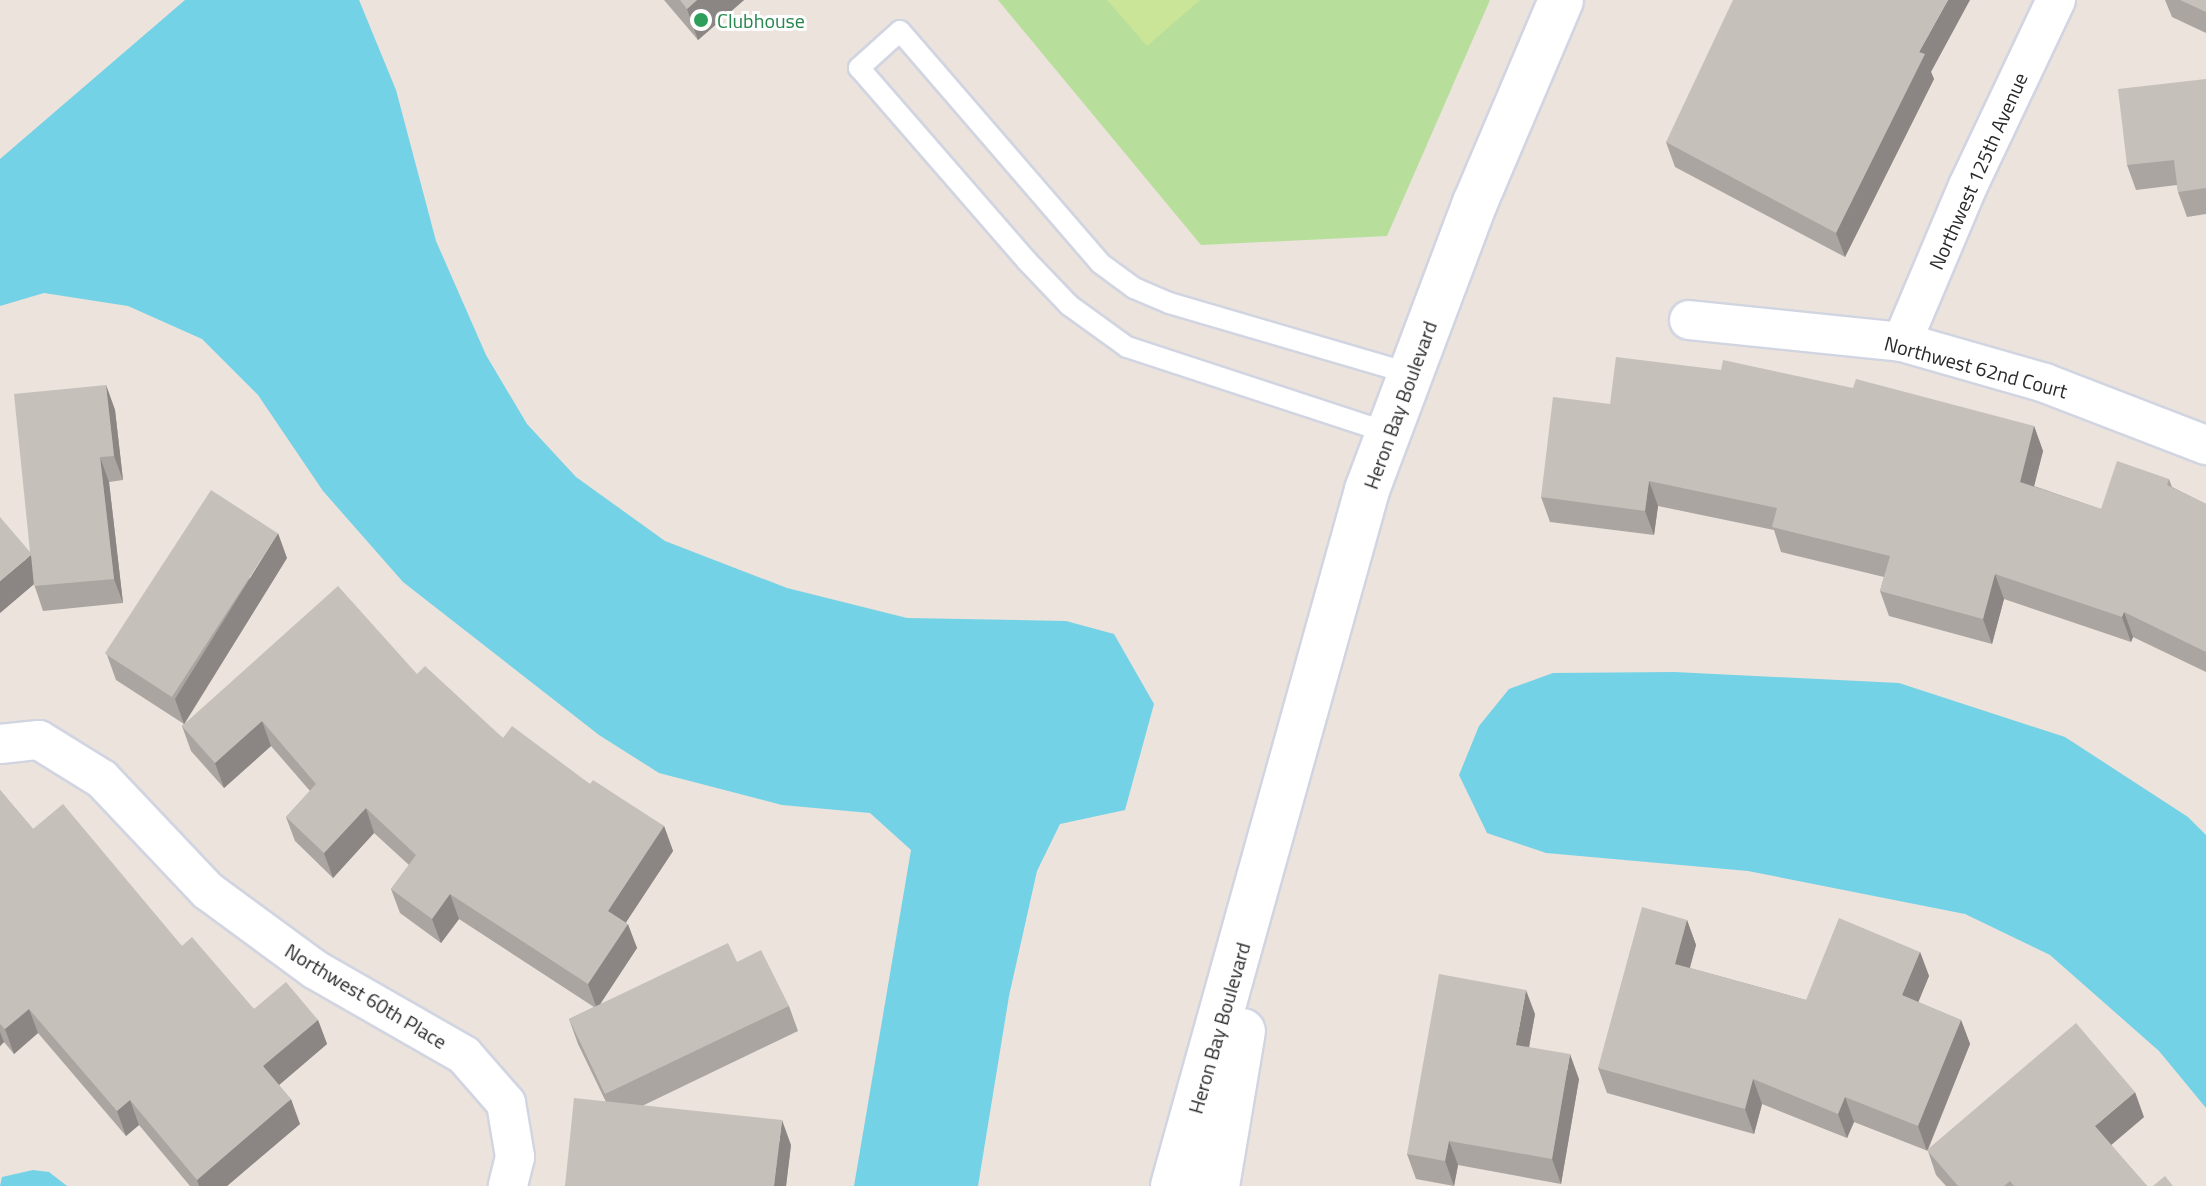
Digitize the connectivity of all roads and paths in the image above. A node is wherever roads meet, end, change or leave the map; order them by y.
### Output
1 (1561, 0) edge
2 (2056, 0) edge
3 (1689, 320) dead end
4 (1902, 342) junction
5 (1412, 374) junction
6 (1389, 433) junction
7 (2206, 445) edge
8 (0, 744) edge
9 (1277, 824) junction
10 (508, 1186) edge
11 (1173, 1186) edge
12 (1217, 1186) edge

1 - 5 street, Heron Bay Boulevard
2 - 4 street, Northwest 125th Avenue
3 - 4 street, Northwest 62nd Court
4 - 7 street, Northwest 62nd Court
5 - 6 street, Heron Bay Boulevard
5 - 6 lane
6 - 9 street, Heron Bay Boulevard
8 - 10 street, Northwest 60th Place
9 - 11 street, Heron Bay Boulevard
9 - 12 street, Heron Bay Boulevard

